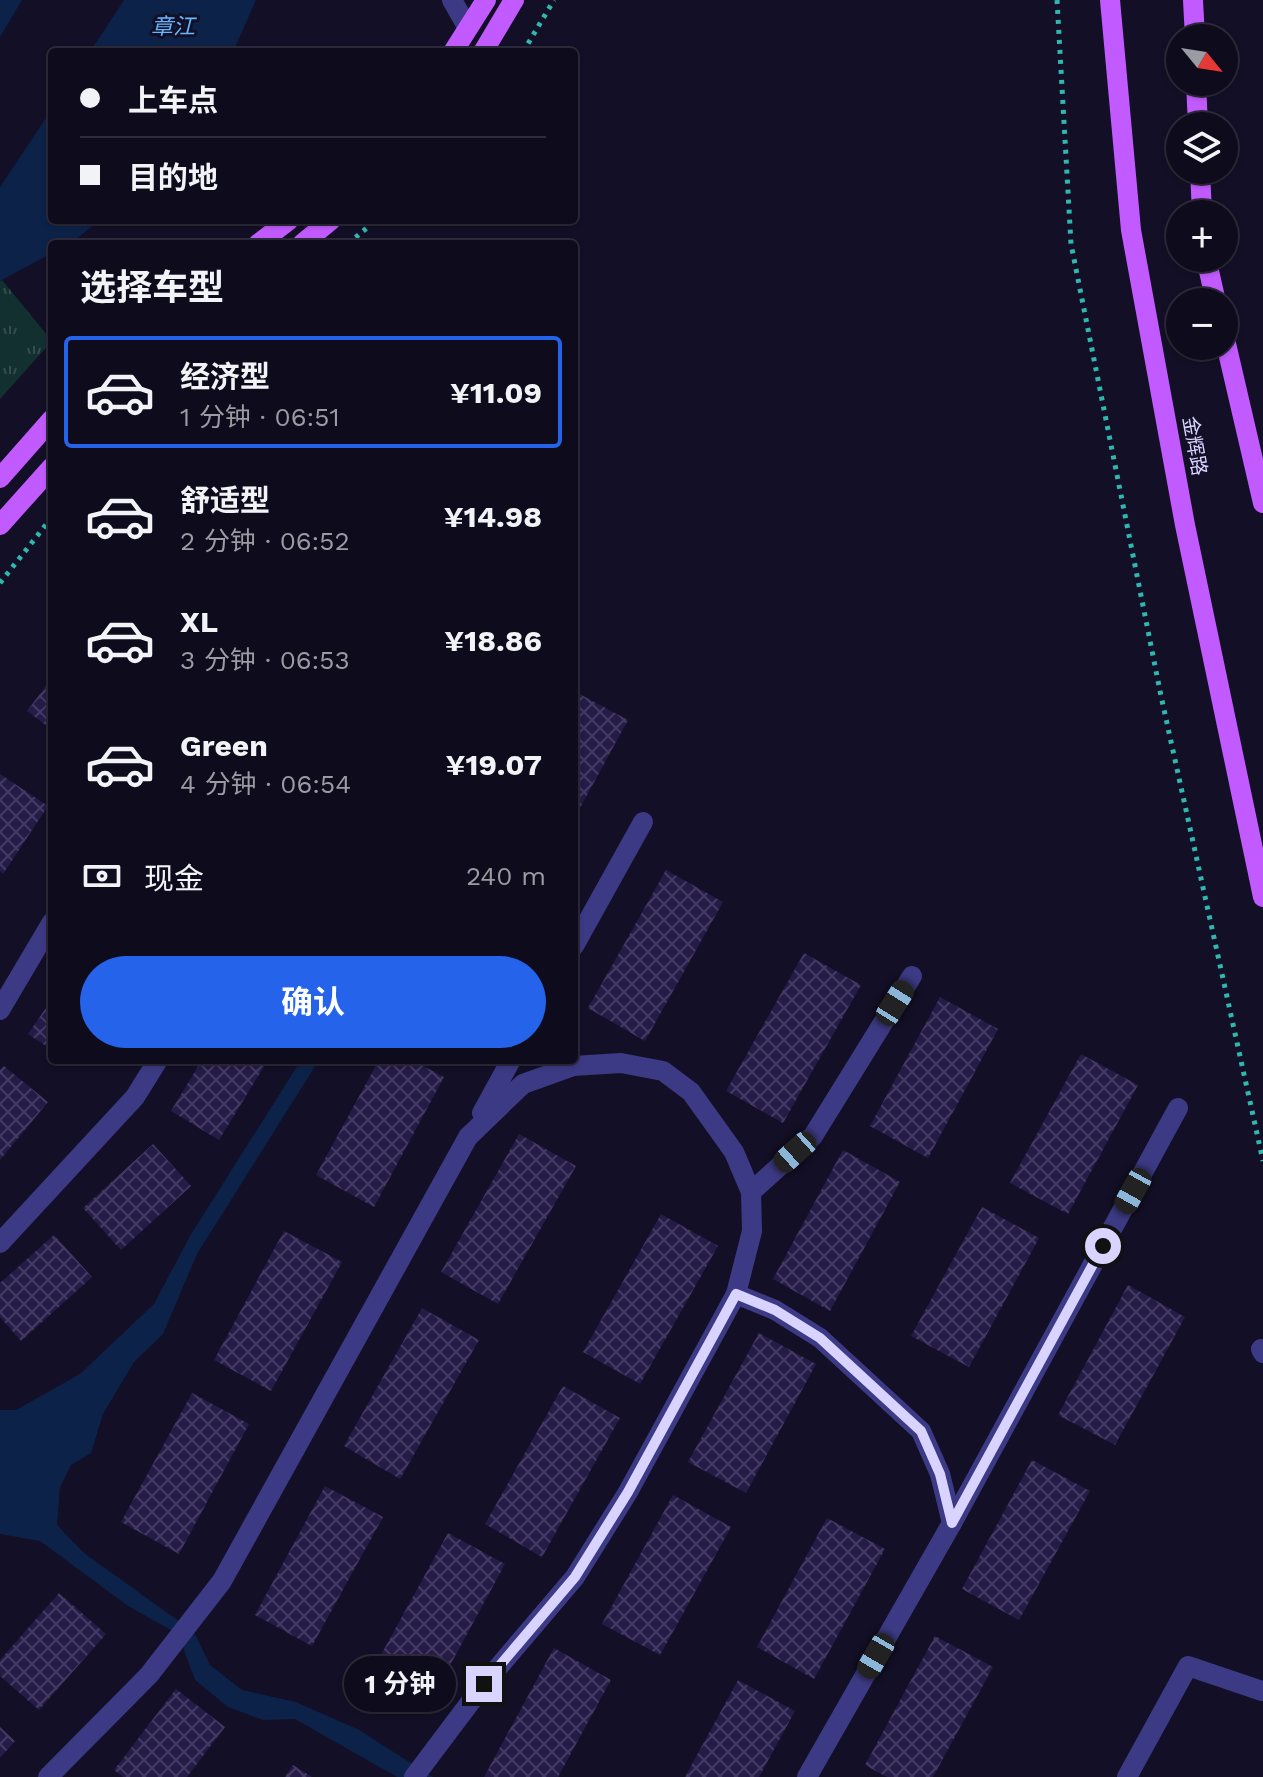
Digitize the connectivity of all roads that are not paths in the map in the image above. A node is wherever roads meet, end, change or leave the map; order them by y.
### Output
1 (452, 0) edge
2 (486, 0) edge
3 (514, 0) edge
4 (1110, 0) edge
5 (1193, 0) edge
6 (1194, 24) edge
7 (468, 28) junction
8 (456, 48) edge
9 (485, 48) edge
10 (284, 224) edge
11 (326, 224) edge
12 (263, 240) edge
13 (307, 240) edge
14 (1230, 360) edge
15 (48, 424) edge
16 (48, 471) edge
17 (0, 478) edge
18 (1262, 495) edge
19 (0, 525) edge
20 (643, 822) dead end
21 (1263, 897) edge
22 (48, 929) edge
23 (578, 939) edge
24 (912, 976) dead end
25 (0, 1010) edge
26 (156, 1064) edge
27 (509, 1064) edge
28 (1178, 1108) dead end
29 (468, 1137) junction
30 (751, 1192) junction
31 (0, 1243) edge
32 (736, 1294) junction
33 (952, 1523) junction
34 (1263, 1690) edge
35 (48, 1777) edge
36 (414, 1777) edge
37 (807, 1777) edge
38 (1127, 1777) edge

1 - 7 street
2 - 7 main road
3 - 9 main road
4 - 21 main road, 金辉路
5 - 6 main road
7 - 8 main road
10 - 12 main road
11 - 13 main road
14 - 18 main road
15 - 17 main road
16 - 19 main road
20 - 23 street
22 - 25 street
24 - 30 street
26 - 31 street
27 - 29 street
28 - 33 street
29 - 30 street
29 - 35 street
30 - 32 street
32 - 33 street
32 - 36 street
33 - 37 street
34 - 38 street

